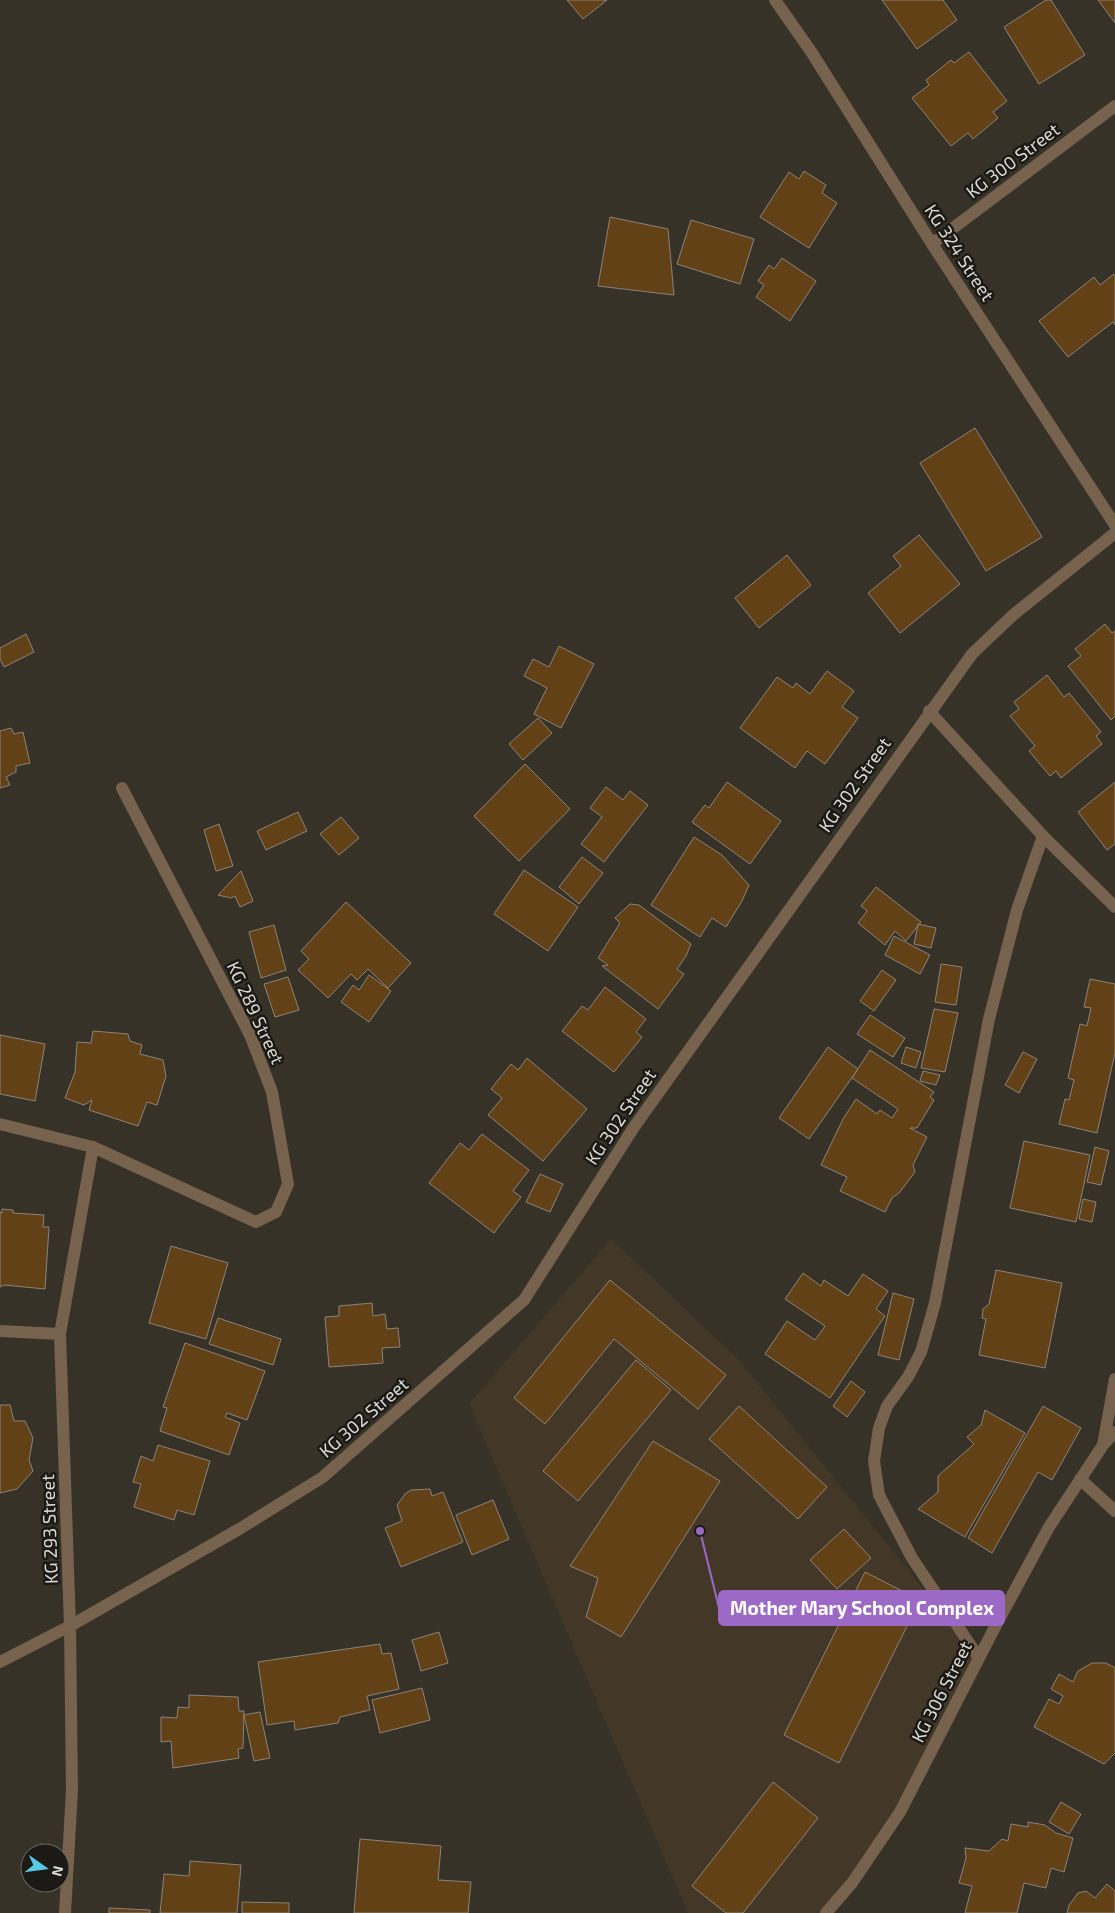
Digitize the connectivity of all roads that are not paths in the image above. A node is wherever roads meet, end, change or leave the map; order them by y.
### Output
1 (775, 0) edge
2 (1115, 106) edge
3 (932, 244) junction
4 (1115, 525) edge
5 (1115, 533) edge
6 (929, 712) junction
7 (122, 788) dead end
8 (1043, 836) junction
9 (1115, 906) edge
10 (0, 1124) edge
11 (92, 1147) junction
12 (0, 1331) edge
13 (60, 1334) junction
14 (1115, 1379) edge
15 (1115, 1432) edge
16 (1103, 1445) junction
17 (1080, 1479) junction
18 (1115, 1511) edge
19 (70, 1626) junction
20 (979, 1658) junction
21 (0, 1662) edge
22 (65, 1913) edge
23 (826, 1913) edge

1 - 3 street, KG 324 Street
2 - 3 street, KG 300 Street
3 - 4 street, KG 324 Street
5 - 6 street, KG 302 Street
6 - 8 street
6 - 19 street, KG 302 Street
7 - 11 street, KG 289 Street
8 - 9 street
8 - 20 street
10 - 11 street, KG 289 Street
11 - 13 street, KG 293 Street
12 - 13 street
13 - 19 street, KG 293 Street
14 - 16 street
15 - 16 street, KG 306 Street
16 - 17 street, KG 306 Street
17 - 18 street
17 - 20 street, KG 306 Street
19 - 21 street, KG 302 Street
19 - 22 street, KG 293 Street
20 - 23 street, KG 306 Street

